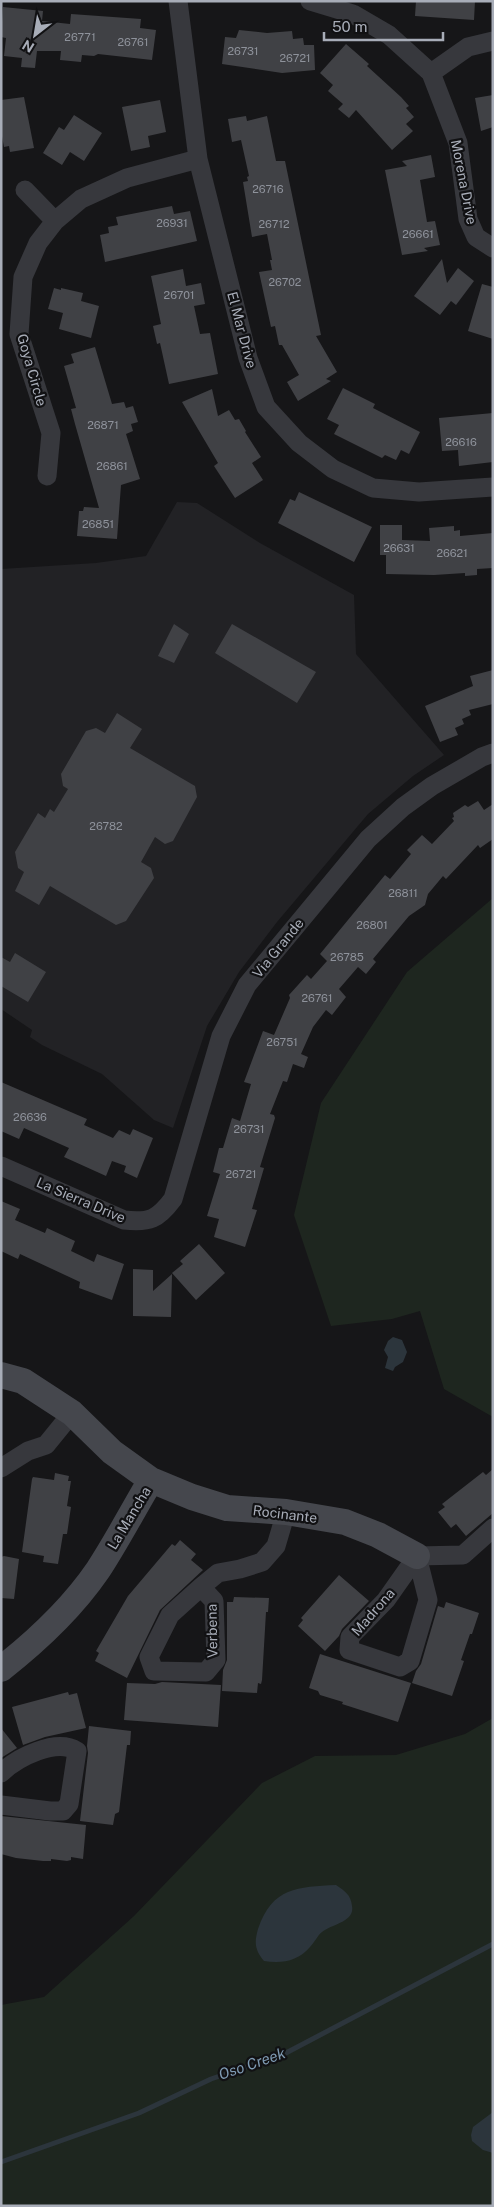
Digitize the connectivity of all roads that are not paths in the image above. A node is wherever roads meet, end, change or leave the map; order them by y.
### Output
1 (178, 1) edge
2 (310, 1) edge
3 (493, 41) edge
4 (432, 73) junction
5 (198, 159) junction
6 (25, 190) dead end
7 (56, 221) junction
8 (493, 248) edge
9 (47, 476) dead end
10 (493, 487) edge
11 (493, 753) edge
12 (1, 1166) edge
13 (161, 1215) joint
14 (1, 1375) edge
15 (72, 1413) junction
16 (1, 1468) edge
17 (151, 1480) junction
18 (286, 1512) junction
19 (493, 1528) edge
20 (417, 1556) junction
21 (201, 1587) junction
22 (1, 1669) edge
23 (1, 1773) edge
24 (1, 1805) edge

1 - 5 street, El Mar Drive
2 - 4 street, Morena Drive
3 - 4 street
4 - 8 street, Morena Drive
5 - 7 street, Goya Circle
5 - 10 street, El Mar Drive
6 - 7 street
7 - 9 street, Goya Circle
11 - 13 street, Via Grande
12 - 13 street, La Sierra Drive
14 - 15 street, La Mancha
15 - 16 street
15 - 17 street, La Mancha
17 - 18 street, Rocinante
17 - 22 street, La Mancha
18 - 20 street, Rocinante
18 - 21 street, Verbena
19 - 20 street
20 - 20 street, Madrona
21 - 21 street, Verbena
23 - 24 street

